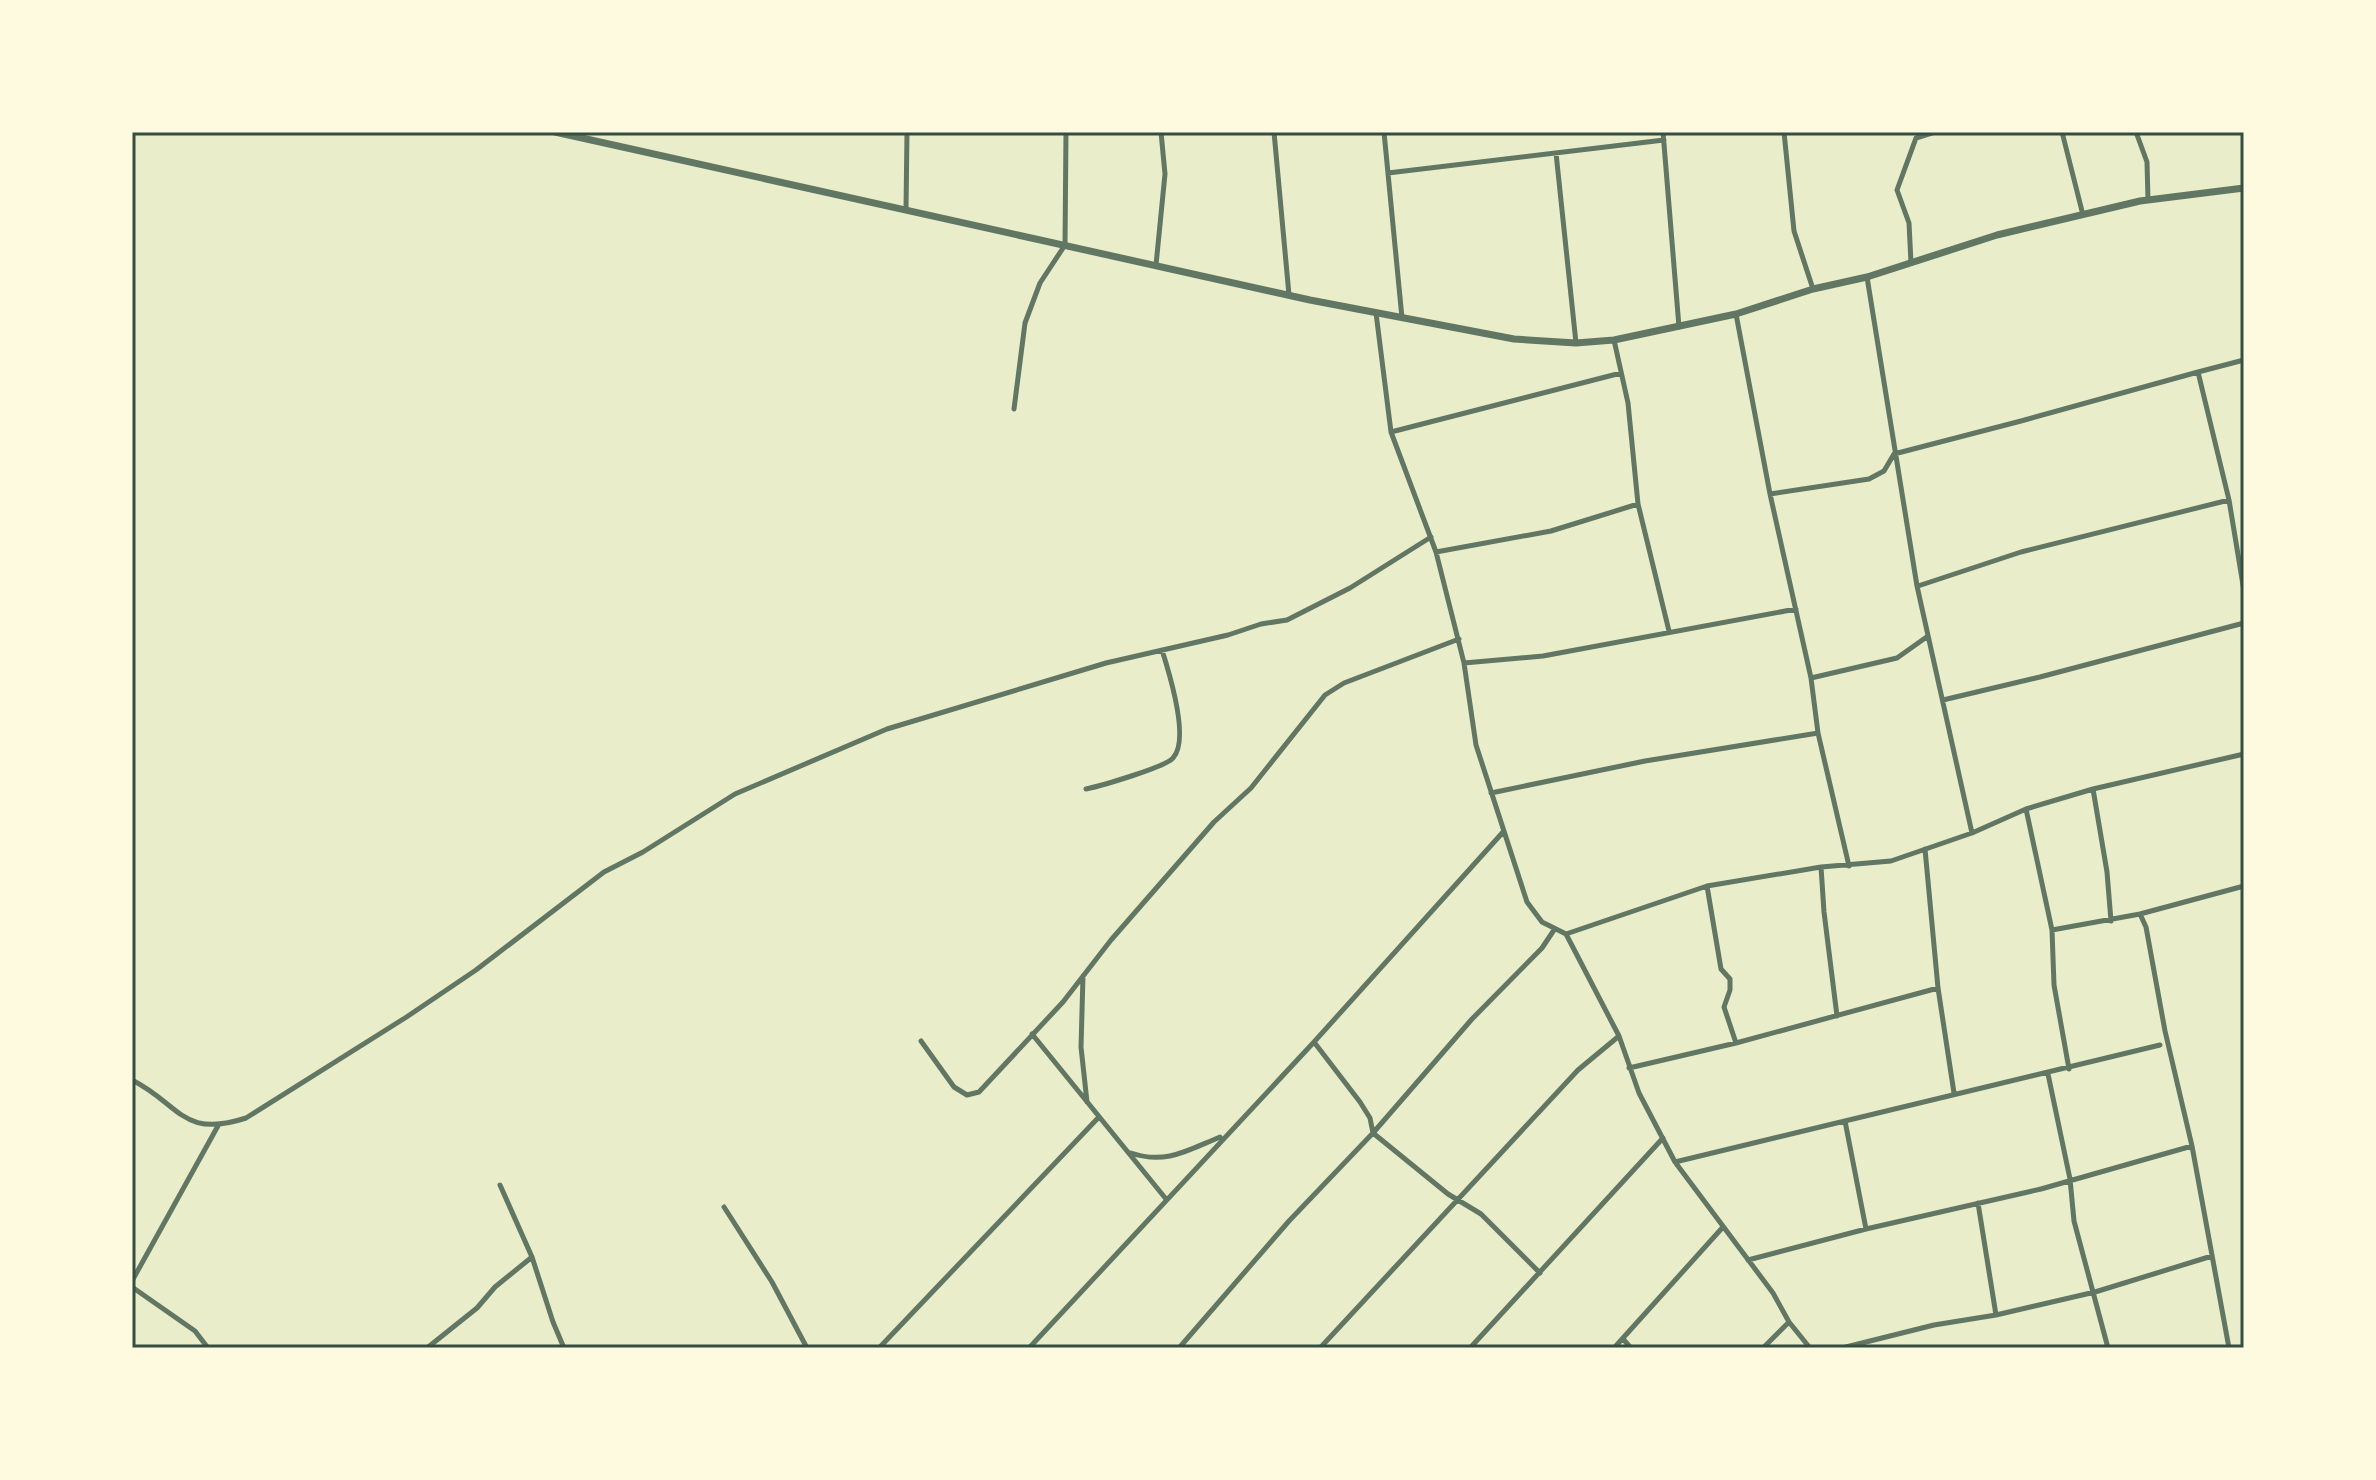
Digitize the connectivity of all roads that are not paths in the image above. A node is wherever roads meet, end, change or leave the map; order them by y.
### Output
1 (555, 132) edge
2 (907, 132) edge
3 (1066, 132) edge
4 (1161, 132) edge
5 (1274, 132) edge
6 (1384, 132) edge
7 (1663, 132) edge
8 (1784, 132) edge
9 (1935, 132) edge
10 (2062, 132) edge
11 (2136, 132) edge
12 (1664, 140) junction
13 (1556, 153) junction
14 (1388, 173) junction
15 (2244, 188) edge
16 (2148, 200) junction
17 (906, 209) junction
18 (2083, 215) junction
19 (1065, 245) junction
20 (1911, 263) junction
21 (1156, 265) junction
22 (1867, 277) junction
23 (1813, 289) junction
24 (1289, 295) junction
25 (1376, 313) junction
26 (1736, 314) junction
27 (1402, 318) junction
28 (1680, 328) junction
29 (1614, 340) junction
30 (1576, 343) junction
31 (2244, 360) edge
32 (2198, 372) junction
33 (1621, 373) junction
34 (1014, 409) dead end
35 (1391, 432) junction
36 (1894, 454) junction
37 (1770, 494) junction
38 (2229, 500) junction
39 (1638, 504) junction
40 (1431, 537) junction
41 (1436, 552) junction
42 (1917, 586) junction
43 (2244, 591) edge
44 (1796, 609) junction
45 (2244, 623) edge
46 (1669, 631) junction
47 (1928, 636) junction
48 (1459, 639) junction
49 (1162, 650) junction
50 (1464, 663) junction
51 (1811, 678) junction
52 (1943, 700) junction
53 (1818, 733) junction
54 (2244, 754) edge
55 (1086, 789) dead end
56 (2093, 789) junction
57 (1491, 793) junction
58 (2026, 809) junction
59 (1504, 831) junction
60 (1972, 833) junction
61 (1925, 849) junction
62 (1849, 866) junction
63 (1821, 867) junction
64 (1707, 886) junction
65 (2244, 886) edge
66 (2140, 914) junction
67 (2111, 921) junction
68 (1554, 930) junction
69 (2052, 930) junction
70 (1566, 934) junction
71 (1083, 974) junction
72 (1938, 988) junction
73 (1837, 1016) junction
74 (2165, 1031) junction
75 (1032, 1034) junction
76 (1619, 1036) junction
77 (921, 1041) dead end
78 (1314, 1042) junction
79 (1736, 1043) junction
80 (2160, 1045) junction
81 (2171, 1053) junction
82 (1629, 1068) junction
83 (2069, 1069) junction
84 (2048, 1074) junction
85 (132, 1080) edge
86 (1954, 1093) junction
87 (1087, 1103) junction
88 (1098, 1118) junction
89 (1845, 1121) junction
90 (219, 1124) junction
91 (1373, 1133) junction
92 (1225, 1135) junction
93 (1663, 1138) junction
94 (2192, 1146) junction
95 (1129, 1153) junction
96 (1675, 1162) junction
97 (2070, 1179) junction
98 (500, 1185) dead end
99 (1166, 1199) junction
100 (1460, 1199) junction
101 (1978, 1203) junction
102 (724, 1207) dead end
103 (1723, 1227) junction
104 (1866, 1229) junction
105 (2212, 1256) junction
106 (532, 1257) junction
107 (1748, 1260) junction
108 (132, 1263) edge
109 (140, 1267) junction
110 (1540, 1273) junction
111 (132, 1284) edge
112 (2095, 1292) junction
113 (1996, 1315) junction
114 (1789, 1322) junction
115 (1623, 1339) junction
116 (208, 1348) edge
117 (427, 1348) edge
118 (564, 1348) edge
119 (807, 1348) edge
120 (879, 1348) edge
121 (1029, 1348) edge
122 (1179, 1348) edge
123 (1320, 1348) edge
124 (1470, 1348) edge
125 (1614, 1348) edge
126 (1631, 1348) edge
127 (1763, 1348) edge
128 (1810, 1348) edge
129 (1842, 1348) edge
130 (2108, 1348) edge
131 (2229, 1348) edge

1 - 17 street
2 - 17 street
3 - 19 street
4 - 21 street
5 - 24 street
6 - 14 street
7 - 12 street
8 - 23 street
9 - 20 street
10 - 18 street
11 - 16 street
12 - 13 street
12 - 28 street
13 - 14 street
13 - 30 street
14 - 27 street
15 - 16 street
16 - 18 street
17 - 19 street
18 - 20 street
19 - 21 street
19 - 34 street
20 - 22 street
21 - 24 street
22 - 23 street
22 - 36 street
23 - 26 street
24 - 25 street
25 - 27 street
25 - 35 street
26 - 28 street
26 - 37 street
27 - 30 street
28 - 29 street
29 - 30 street
29 - 33 street
31 - 32 street
32 - 36 street
32 - 38 street
33 - 35 street
33 - 39 street
35 - 40 street
36 - 37 street
36 - 42 street
37 - 44 street
38 - 42 street
38 - 43 street
39 - 41 street
39 - 46 street
40 - 41 street
40 - 49 street
41 - 48 street
42 - 47 street
44 - 46 street
44 - 51 street
45 - 52 street
46 - 50 street
47 - 51 street
47 - 52 street
48 - 50 street
48 - 71 street
49 - 55 street
49 - 90 street
50 - 57 street
51 - 53 street
52 - 60 street
53 - 57 street
53 - 62 street
54 - 56 street
56 - 58 street
56 - 67 street
57 - 59 street
58 - 60 street
58 - 69 street
59 - 68 street
59 - 78 street
60 - 61 street
61 - 62 street
61 - 72 street
62 - 63 street
63 - 64 street
63 - 73 street
64 - 70 street
64 - 79 street
65 - 66 street
66 - 67 street
66 - 74 street
67 - 69 street
68 - 70 street
68 - 91 street
69 - 83 street
70 - 76 street
71 - 75 street
71 - 87 street
72 - 73 street
72 - 86 street
73 - 79 street
74 - 80 street
74 - 81 street
75 - 77 street
75 - 87 street
76 - 82 street
76 - 100 street
78 - 91 street
78 - 92 street
79 - 82 street
80 - 81 street
80 - 83 street
81 - 94 street
82 - 93 street
83 - 84 street
84 - 86 street
84 - 97 street
85 - 90 street
86 - 89 street
87 - 88 street
88 - 95 street
88 - 120 street
89 - 96 street
89 - 104 street
90 - 109 street
91 - 100 street
91 - 122 street
92 - 95 street
92 - 99 street
93 - 96 street
93 - 110 street
94 - 97 street
94 - 105 street
95 - 99 street
96 - 103 street
97 - 101 street
97 - 112 street
98 - 106 street
99 - 121 street
100 - 110 street
100 - 123 street
101 - 104 street
101 - 113 street
102 - 119 street
103 - 107 street
103 - 115 street
104 - 107 street
105 - 112 street
105 - 131 street
106 - 117 street
106 - 118 street
107 - 114 street
108 - 109 street
109 - 111 street
110 - 124 street
111 - 116 street
112 - 113 street
112 - 130 street
113 - 129 street
114 - 127 street
114 - 128 street
115 - 125 street
115 - 126 street

